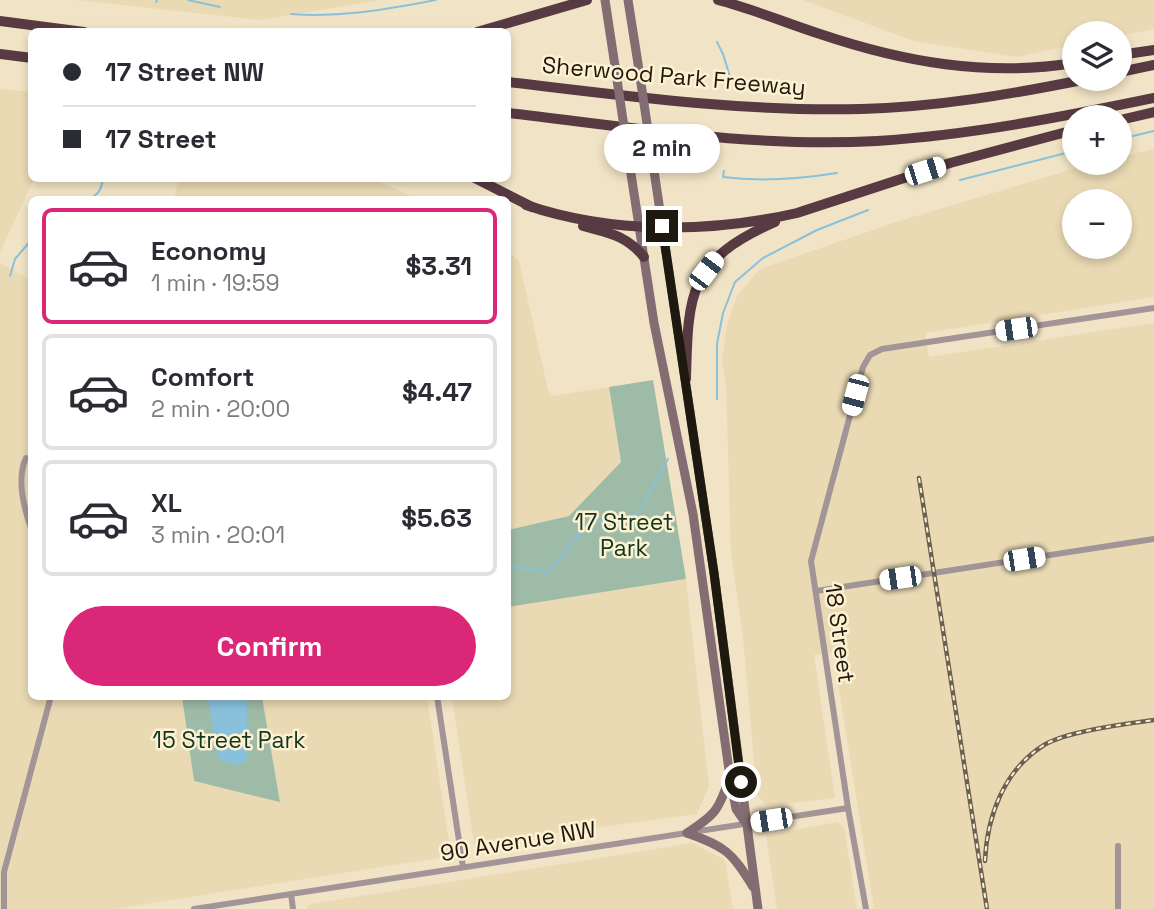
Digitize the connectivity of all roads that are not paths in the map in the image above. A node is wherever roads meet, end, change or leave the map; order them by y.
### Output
1 (557, 0) edge
2 (587, 0) edge
3 (605, 0) edge
4 (628, 0) edge
5 (718, 0) edge
6 (511, 21) junction
7 (0, 22) edge
8 (51, 28) edge
9 (489, 28) edge
10 (1154, 50) edge
11 (1132, 53) edge
12 (0, 54) edge
13 (28, 58) edge
14 (1062, 64) edge
15 (1154, 65) edge
16 (1132, 70) edge
17 (511, 82) edge
18 (1062, 84) edge
19 (1154, 98) edge
20 (1154, 112) edge
21 (511, 113) edge
22 (1132, 117) edge
23 (1062, 133) edge
24 (483, 182) edge
25 (509, 196) edge
26 (511, 197) edge
27 (526, 205) junction
28 (797, 213) junction
29 (640, 226) junction
30 (662, 226) junction
31 (644, 257) junction
32 (1154, 308) edge
33 (686, 379) junction
34 (26, 458) dead end
35 (28, 512) edge
36 (1154, 539) edge
37 (816, 590) junction
38 (50, 700) edge
39 (438, 700) edge
40 (730, 777) junction
41 (848, 808) junction
42 (746, 824) junction
43 (687, 833) junction
44 (1118, 846) dead end
45 (463, 867) junction
46 (755, 890) junction
47 (291, 894) junction
48 (4, 909) edge
49 (194, 909) edge
50 (293, 909) edge
51 (758, 909) edge
52 (866, 909) edge
53 (1118, 909) edge

1 - 6 highway
2 - 6 highway
3 - 29 main road, bridge
4 - 30 main road, bridge
5 - 14 highway
6 - 9 highway
7 - 8 highway
10 - 11 highway
12 - 13 highway
15 - 16 highway
17 - 18 highway, Sherwood Park Freeway
19 - 21 highway
20 - 22 highway
23 - 28 highway
24 - 25 highway
26 - 27 highway
27 - 29 highway
27 - 31 highway
28 - 30 highway
28 - 33 highway
29 - 30 highway
29 - 31 main road
30 - 33 main road
31 - 40 main road
32 - 37 street, 18 Street
33 - 42 main road
34 - 35 street
36 - 37 street
37 - 41 street, 18 Street
38 - 48 street
39 - 45 street
40 - 42 main road
40 - 43 main road
41 - 42 street, 90 Avenue NW
41 - 52 street, 18 Street
42 - 43 street, 90 Avenue NW
42 - 46 main road
43 - 45 street, 90 Avenue NW
43 - 46 main road
44 - 53 street
45 - 47 street, 90 Avenue NW
46 - 51 main road
47 - 49 street, 90 Avenue NW
47 - 50 street

